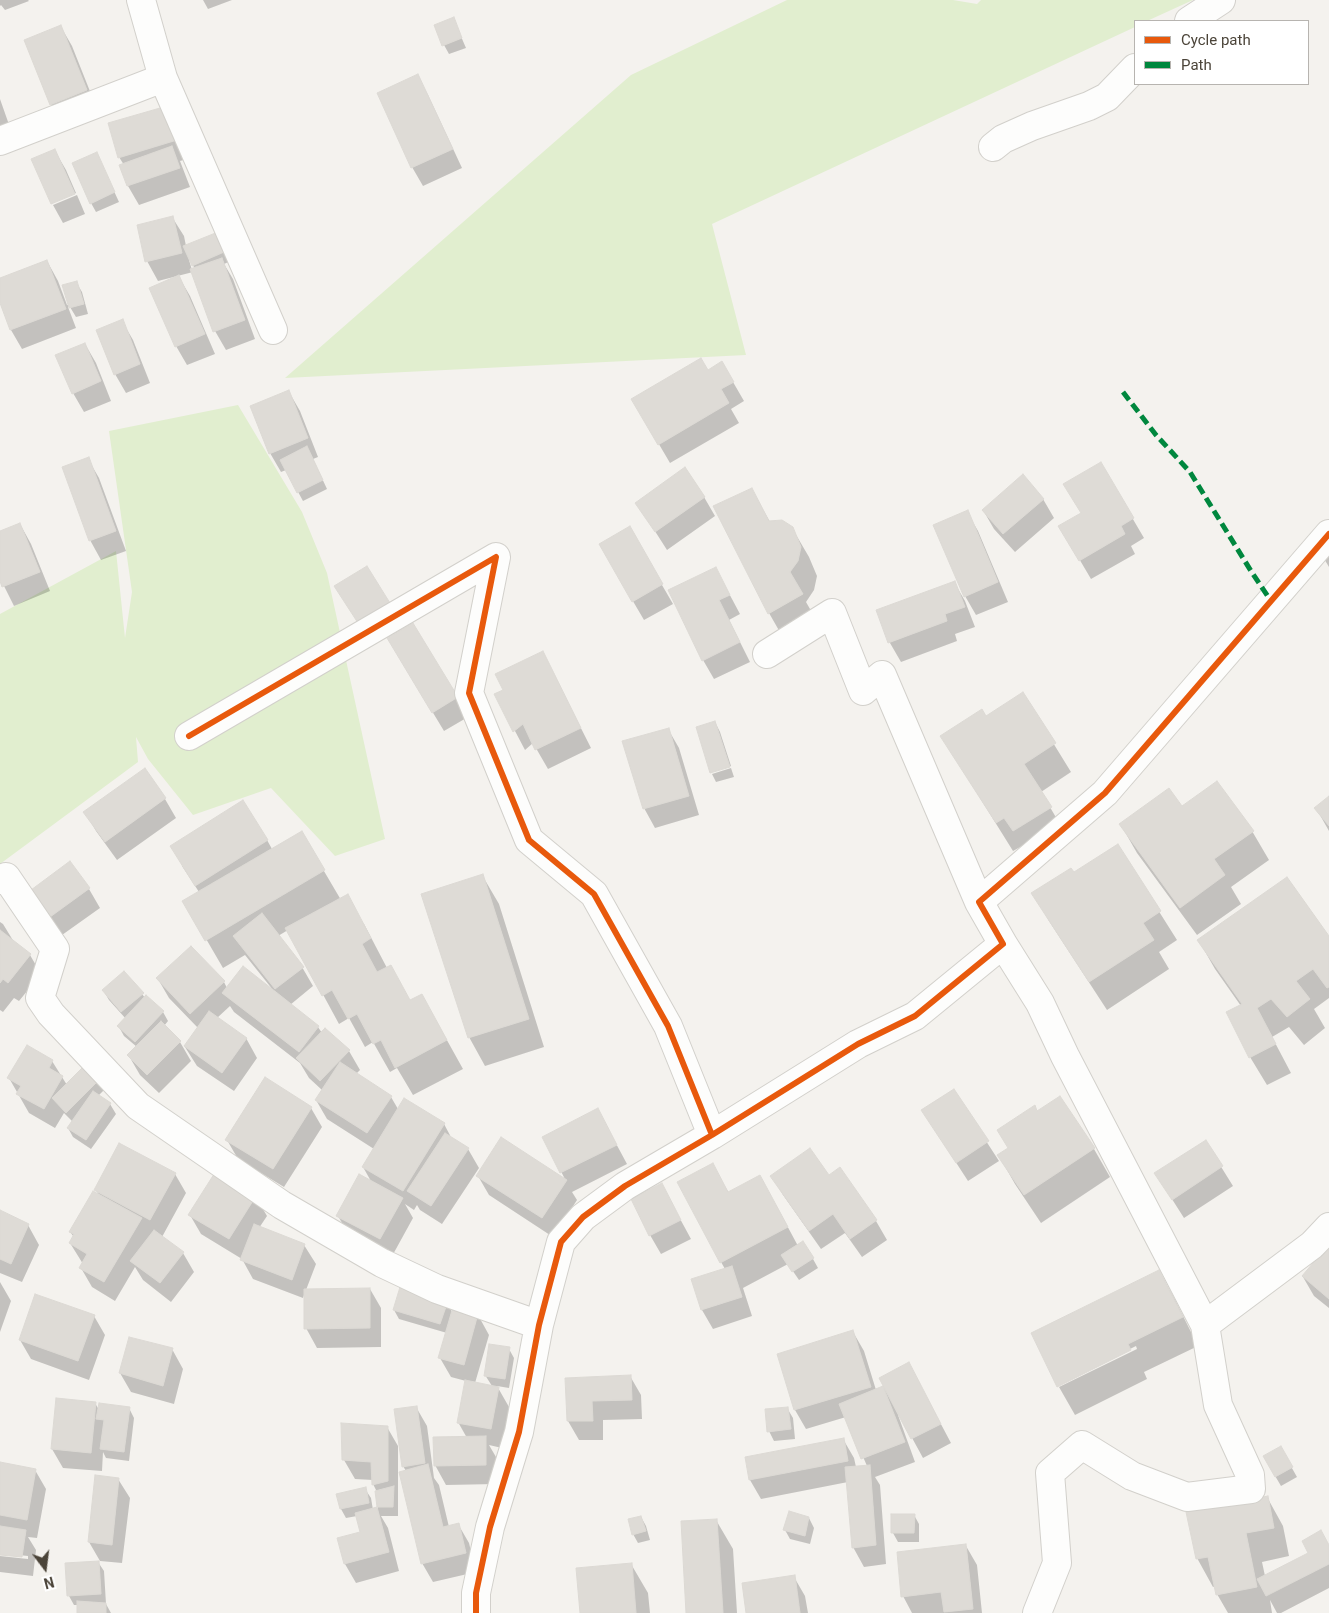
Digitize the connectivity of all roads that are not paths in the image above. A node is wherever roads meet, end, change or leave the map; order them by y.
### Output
1 (141, 0) edge
2 (1221, 0) edge
3 (1191, 20) edge
4 (1134, 69) edge
5 (163, 78) junction
6 (0, 141) edge
7 (993, 146) dead end
8 (273, 330) dead end
9 (1329, 534) edge
10 (767, 654) dead end
11 (189, 736) dead end
12 (0, 880) edge
13 (979, 902) junction
14 (1003, 944) junction
15 (712, 1135) junction
16 (1329, 1227) edge
17 (539, 1325) junction
18 (1205, 1325) junction
19 (476, 1613) edge
20 (1037, 1613) edge

1 - 5 street
2 - 3 street
4 - 7 street
5 - 6 street
5 - 8 street
9 - 13 street
10 - 13 street
11 - 15 street
12 - 17 street
13 - 14 street
14 - 15 street
14 - 18 street
15 - 17 street
16 - 18 street
17 - 19 street
18 - 20 street

